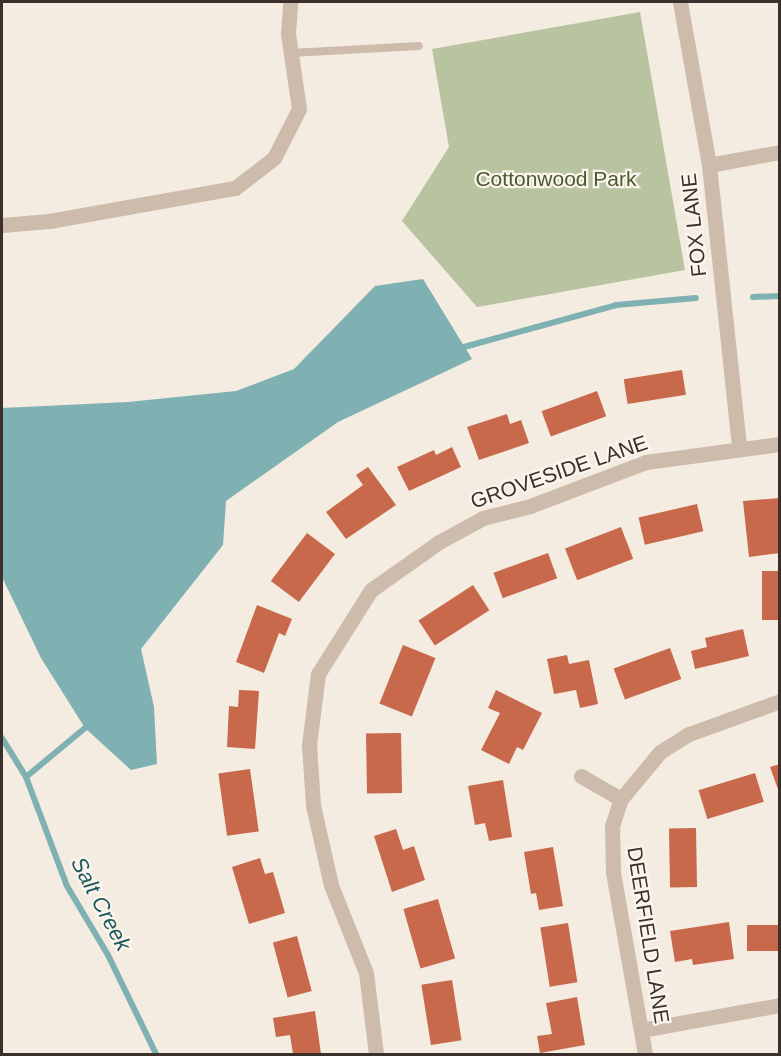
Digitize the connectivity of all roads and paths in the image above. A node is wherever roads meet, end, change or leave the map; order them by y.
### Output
1 (290, 2) edge
2 (680, 2) edge
3 (419, 46) dead end
4 (291, 53) junction
5 (780, 152) edge
6 (709, 165) junction
7 (2, 225) edge
8 (780, 444) edge
9 (739, 446) junction
10 (780, 701) edge
11 (581, 776) dead end
12 (621, 799) junction
13 (780, 1005) edge
14 (641, 1030) junction
15 (376, 1054) edge
16 (645, 1054) edge

1 - 4 street
2 - 6 street, FOX LANE
3 - 4 lane
4 - 7 street
5 - 6 street
6 - 9 street, FOX LANE
8 - 9 street, GROVESIDE LANE
9 - 15 street, GROVESIDE LANE
10 - 12 street, DEERFIELD LANE
11 - 12 street
12 - 14 street, DEERFIELD LANE
13 - 14 street
14 - 16 street, DEERFIELD LANE

